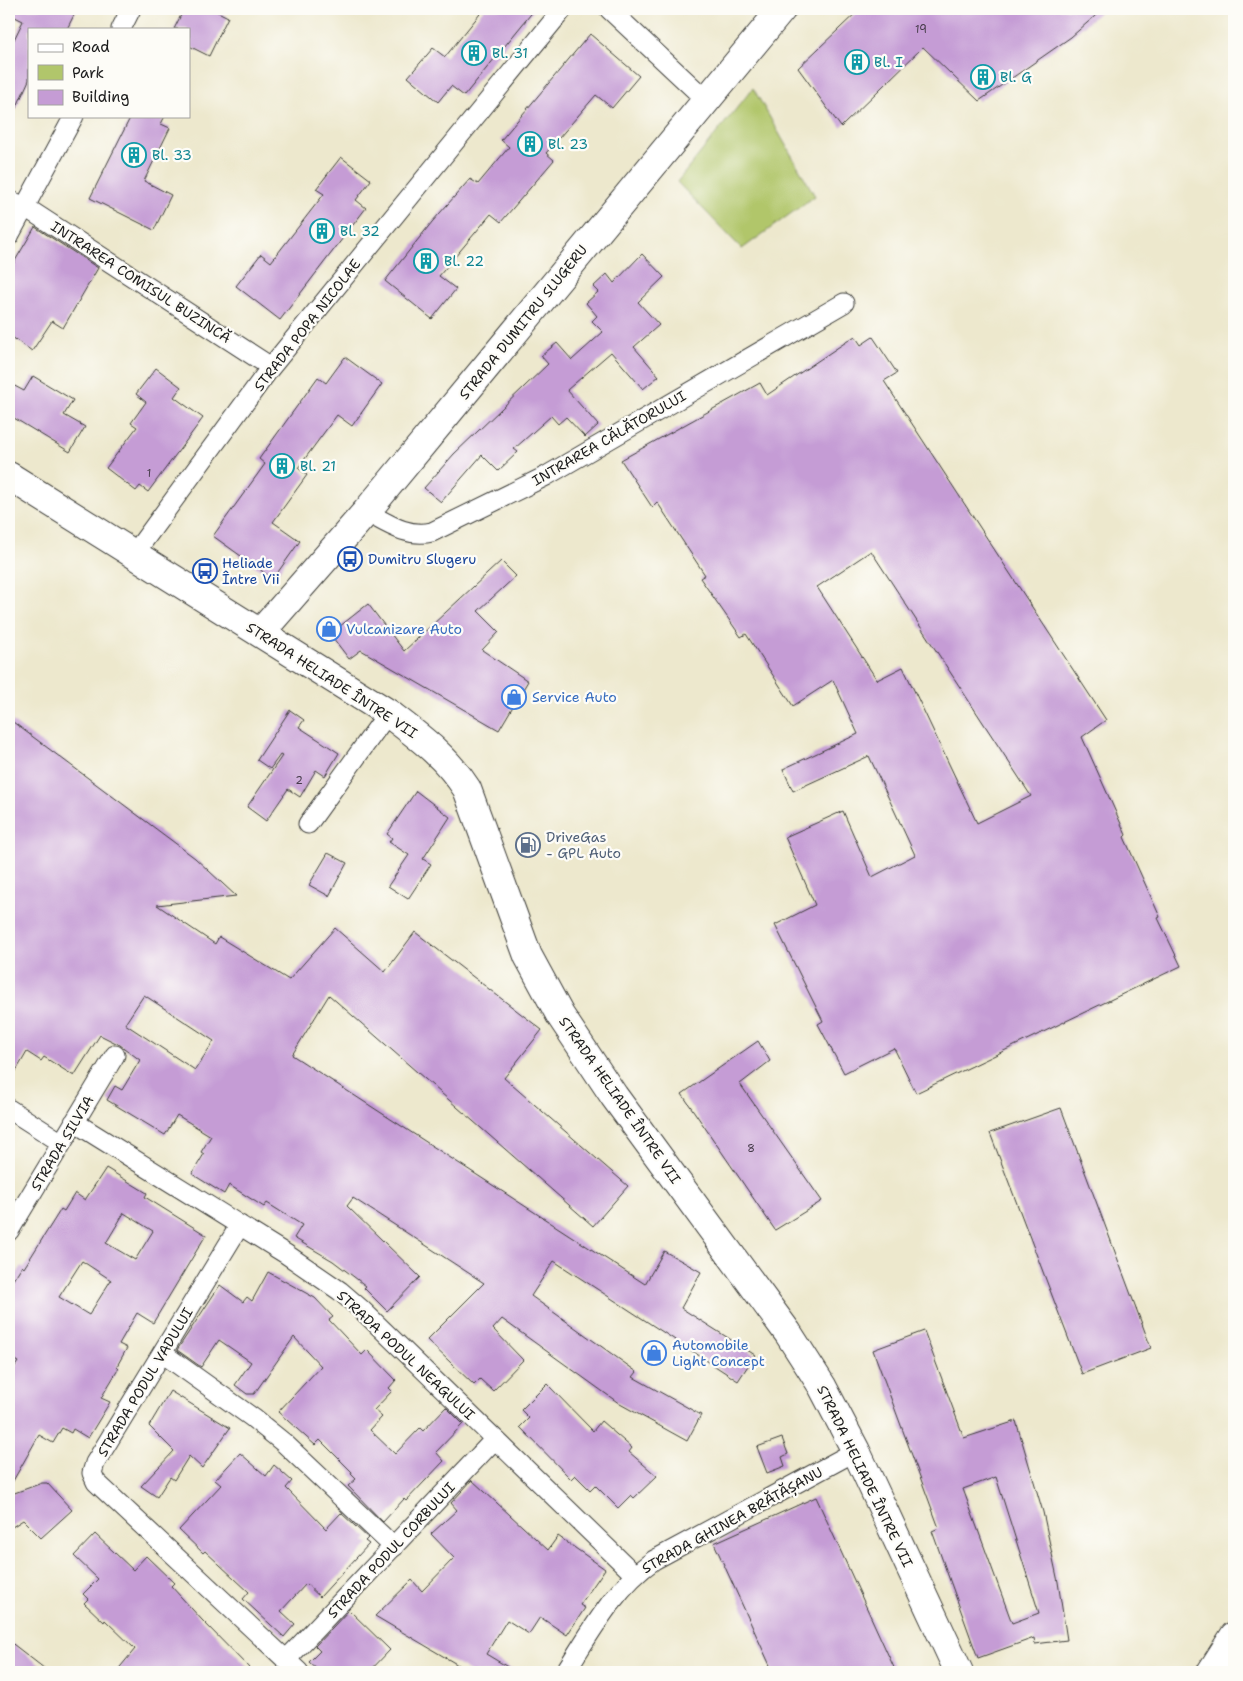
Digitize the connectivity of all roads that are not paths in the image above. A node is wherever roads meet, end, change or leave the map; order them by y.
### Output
1 (131, 9) edge
2 (563, 9) edge
3 (609, 9) edge
4 (782, 9) edge
5 (122, 28) edge
6 (706, 100) junction
7 (73, 118) edge
8 (17, 204) edge
9 (9, 236) edge
10 (844, 303) dead end
11 (271, 367) junction
12 (9, 476) edge
13 (366, 512) junction
14 (134, 554) junction
15 (261, 632) junction
16 (388, 713) junction
17 (308, 824) dead end
18 (116, 1055) dead end
19 (9, 1109) edge
20 (74, 1122) junction
21 (62, 1143) junction
22 (240, 1225) junction
23 (9, 1231) edge
24 (162, 1353) junction
25 (495, 1439) junction
26 (856, 1451) junction
27 (394, 1547) junction
28 (634, 1574) junction
29 (1234, 1636) edge
30 (293, 1666) edge
31 (565, 1672) edge
32 (959, 1672) edge
33 (1211, 1672) edge

1 - 5 street
2 - 11 street, STRADA POPA NICOLAE
3 - 6 street
4 - 6 street, STRADA DUMITRU SLUGERU
6 - 13 street, STRADA DUMITRU SLUGERU
7 - 8 street
8 - 9 street
8 - 11 street, INTRAREA COMISUL BUZINCĂ
10 - 13 street, INTRAREA CĂLĂTORULUI
11 - 14 street, STRADA POPA NICOLAE
12 - 14 street, STRADA HELIADE ÎNTRE VII
13 - 15 street, STRADA DUMITRU SLUGERU
14 - 15 street, STRADA HELIADE ÎNTRE VII
15 - 16 street, STRADA HELIADE ÎNTRE VII
16 - 17 street
16 - 26 street, STRADA HELIADE ÎNTRE VII
18 - 20 street, STRADA SILVIA
19 - 21 street
20 - 21 street, STRADA SILVIA
20 - 22 street, STRADA PODUL NEAGULUI
21 - 23 street, STRADA SILVIA
22 - 24 street, STRADA PODUL VADULUI
22 - 25 street, STRADA PODUL NEAGULUI
24 - 27 street
24 - 30 street, STRADA PODUL VADULUI
25 - 27 street, STRADA PODUL CORBULUI
25 - 28 street, STRADA PODUL NEAGULUI
26 - 28 street, STRADA GHINEA BRĂTĂȘANU
26 - 32 street, STRADA HELIADE ÎNTRE VII
27 - 30 street, STRADA PODUL CORBULUI
28 - 31 street, STRADA GHINEA BRĂTĂȘANU
29 - 33 street

